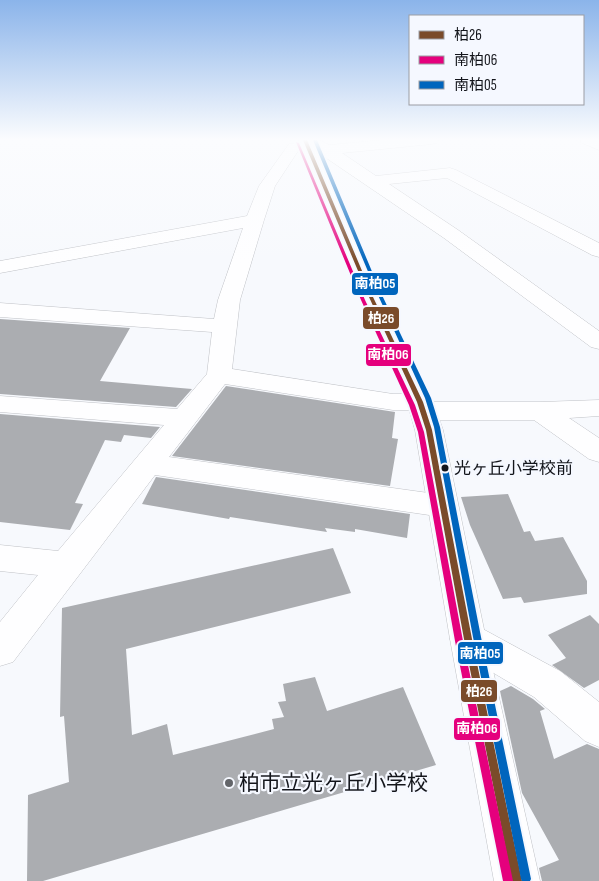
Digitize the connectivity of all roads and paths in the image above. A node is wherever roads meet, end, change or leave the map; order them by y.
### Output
1 (270, 181) edge
2 (325, 181) edge
3 (373, 181) edge
4 (465, 181) edge
5 (255, 220) junction
6 (599, 251) edge
7 (0, 266) edge
8 (0, 310) edge
9 (599, 317) edge
10 (575, 324) junction
11 (224, 326) junction
12 (599, 342) edge
13 (219, 375) junction
14 (0, 404) edge
15 (422, 407) junction
16 (599, 408) edge
17 (540, 411) junction
18 (184, 418) junction
19 (599, 452) edge
20 (148, 464) junction
21 (443, 506) junction
22 (0, 558) edge
23 (66, 565) junction
24 (468, 639) junction
25 (0, 650) edge
26 (599, 727) edge
27 (517, 881) edge

1 - 5 street
2 - 15 street
3 - 10 street
4 - 6 street
5 - 7 street
5 - 11 street
8 - 11 street
9 - 10 street
10 - 12 street
11 - 13 street
13 - 15 street
13 - 18 street
14 - 18 street
15 - 17 street
15 - 21 street
16 - 17 street
17 - 19 street
18 - 20 street
20 - 21 street
20 - 23 street
21 - 24 street
22 - 23 street
23 - 25 street
24 - 26 street
24 - 27 street

